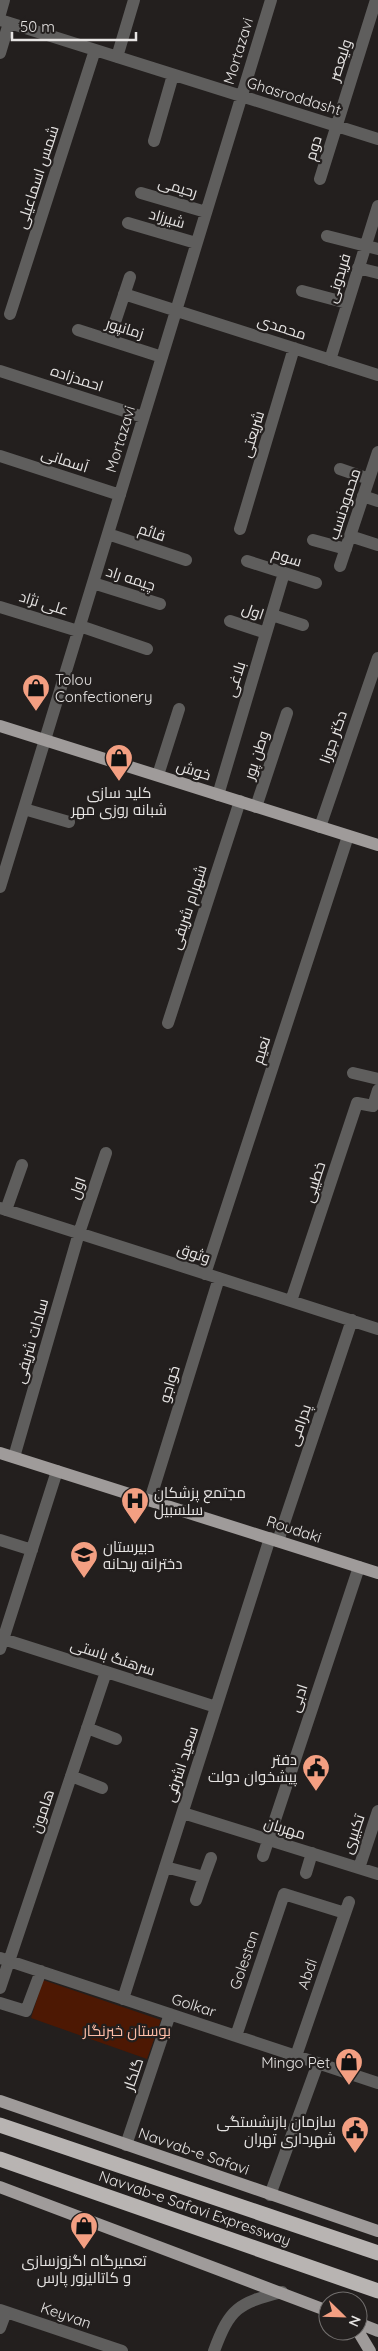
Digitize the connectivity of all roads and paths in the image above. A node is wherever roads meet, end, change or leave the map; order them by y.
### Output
1 (4, 0) edge
2 (134, 0) edge
3 (271, 0) edge
4 (375, 3) dead end
5 (0, 14) edge
6 (5, 22) edge
7 (96, 50) junction
8 (0, 53) edge
9 (117, 57) junction
10 (173, 75) junction
11 (241, 96) junction
12 (336, 126) junction
13 (378, 139) edge
14 (154, 141) dead end
15 (320, 179) dead end
16 (141, 193) dead end
17 (378, 206) edge
18 (206, 212) junction
19 (128, 223) dead end
20 (327, 236) dead end
21 (196, 243) junction
22 (365, 246) junction
23 (378, 249) edge
24 (358, 268) junction
25 (378, 273) edge
26 (130, 277) dead end
27 (302, 291) dead end
28 (124, 294) junction
29 (348, 303) junction
30 (176, 310) junction
31 (10, 314) dead end
32 (115, 322) dead end
33 (78, 330) dead end
34 (294, 348) junction
35 (162, 356) junction
36 (330, 360) junction
37 (0, 371) edge
38 (378, 375) edge
39 (144, 417) junction
40 (378, 452) edge
41 (0, 456) edge
42 (340, 469) dead end
43 (369, 479) junction
44 (120, 495) junction
45 (363, 496) junction
46 (378, 501) edge
47 (240, 529) dead end
48 (108, 534) junction
49 (350, 536) junction
50 (314, 540) dead end
51 (378, 545) edge
52 (346, 550) junction
53 (186, 560) dead end
54 (247, 561) dead end
55 (340, 566) dead end
56 (284, 573) junction
57 (93, 583) junction
58 (316, 583) dead end
59 (160, 604) dead end
60 (0, 607) edge
61 (272, 615) junction
62 (230, 621) dead end
63 (303, 625) dead end
64 (79, 628) junction
65 (266, 633) junction
66 (147, 649) dead end
67 (378, 658) edge
68 (376, 672) edge
69 (179, 709) dead end
70 (287, 713) dead end
71 (0, 726) edge
72 (45, 740) junction
73 (158, 775) junction
74 (218, 794) junction
75 (240, 801) junction
76 (256, 806) junction
77 (24, 809) junction
78 (68, 822) dead end
79 (320, 827) junction
80 (348, 836) junction
81 (378, 845) edge
82 (0, 887) edge
83 (168, 1024) dead end
84 (353, 1073) dead end
85 (378, 1080) edge
86 (378, 1090) edge
87 (106, 1153) dead end
88 (22, 1165) dead end
89 (3, 1209) edge
90 (79, 1233) junction
91 (205, 1274) junction
92 (220, 1278) junction
93 (291, 1301) junction
94 (352, 1320) junction
95 (378, 1329) edge
96 (0, 1453) edge
97 (14, 1457) junction
98 (57, 1471) junction
99 (150, 1500) junction
100 (0, 1540) edge
101 (274, 1540) junction
102 (32, 1550) junction
103 (359, 1567) junction
104 (378, 1573) edge
105 (1, 1642) edge
106 (106, 1672) junction
107 (216, 1707) junction
108 (87, 1728) junction
109 (116, 1739) dead end
110 (71, 1776) junction
111 (102, 1788) dead end
112 (378, 1811) edge
113 (182, 1813) junction
114 (268, 1840) junction
115 (312, 1853) junction
116 (263, 1856) dead end
117 (211, 1858) dead end
118 (165, 1867) junction
119 (359, 1868) junction
120 (306, 1873) dead end
121 (378, 1874) edge
122 (204, 1878) junction
123 (196, 1900) dead end
124 (347, 1907) joint
125 (4, 1959) edge
126 (41, 1971) junction
127 (0, 1988) edge
128 (123, 1999) junction
129 (0, 2003) edge
130 (170, 2014) junction
131 (236, 2036) junction
132 (296, 2056) junction
133 (318, 2063) junction
134 (378, 2083) edge
135 (0, 2101) edge
136 (0, 2125) edge
137 (126, 2145) junction
138 (0, 2159) edge
139 (0, 2187) edge
140 (270, 2196) junction
141 (378, 2231) edge
142 (378, 2252) edge
143 (378, 2291) edge
144 (282, 2292) junction
145 (318, 2307) edge
146 (3, 2311) edge
147 (0, 2328) edge
148 (118, 2350) edge
149 (214, 2351) edge

1 - 5 street
2 - 9 street
3 - 11 street, Mortazavi
4 - 12 street, ولیعصر
6 - 7 street, Ghasroddasht
6 - 8 street
7 - 9 street, Ghasroddasht
7 - 31 street, شمس اسماعیلی
9 - 10 street, Ghasroddasht
10 - 11 street, Ghasroddasht
10 - 14 street
11 - 12 street, Ghasroddasht
11 - 18 street, Mortazavi
12 - 13 street, Ghasroddasht
12 - 15 street, دوم
16 - 18 street, رحیمی
17 - 22 street, فریدونی
18 - 21 street, Mortazavi
19 - 21 street, شیرزاد
20 - 22 street
21 - 30 street, Mortazavi
22 - 23 street
22 - 24 street, فریدونی
24 - 25 street
24 - 29 street, فریدونی
26 - 28 street
27 - 29 street
28 - 30 street, محمدی
28 - 32 street
29 - 36 street, فریدونی
30 - 34 street, محمدی
30 - 35 street, Mortazavi
33 - 35 street, زمانپور
34 - 36 street, محمدی
34 - 47 street, شریعتی
35 - 39 street, Mortazavi
36 - 38 street, محمدی
37 - 39 street, احمدزاده
39 - 44 street, Mortazavi
40 - 43 street, محمودنسب
41 - 44 street, آسمانی
42 - 43 street
43 - 45 street, محمودنسب
44 - 48 street, Mortazavi
45 - 46 street
45 - 49 street, محمودنسب
48 - 53 street, قائم
48 - 57 street, Mortazavi
49 - 51 street
49 - 52 street, محمودنسب
50 - 52 street
52 - 55 street, محمودنسب
54 - 56 street, سوم
56 - 58 street, سوم
56 - 61 street, بلاغی
57 - 59 street, چیمه راد
57 - 64 street, Mortazavi
60 - 64 street, علی نژاد
61 - 63 street
61 - 65 street, بلاغی
62 - 65 street, اول
64 - 66 street, علی نژاد
64 - 72 street, Mortazavi
65 - 74 street, بلاغی
67 - 68 street, دکتر جوزا
68 - 79 street, دکتر جوزا
69 - 73 street
70 - 76 street, وطن پور
71 - 72 main road, خوش
72 - 73 main road, خوش
72 - 77 street, Mortazavi
73 - 74 main road, خوش
74 - 75 main road, خوش
75 - 76 main road, خوش
75 - 83 street, شهرام شریفی
76 - 79 main road, خوش
77 - 78 street
77 - 82 street, Mortazavi
79 - 80 main road, خوش
80 - 81 main road, خوش
80 - 91 street, نعیم
84 - 85 street
86 - 93 street, خطیبی
87 - 90 street, اول
88 - 89 street
89 - 90 street, وثوق
90 - 91 street, وثوق
90 - 97 street, سادات شریفی
91 - 92 street, وثوق
92 - 93 street, وثوق
92 - 99 street, خواجو
93 - 94 street, وثوق
94 - 95 street, وثوق
94 - 101 street, پدرامی
96 - 97 main road, Roudaki
97 - 98 main road, Roudaki
98 - 99 main road, Roudaki
98 - 102 street
99 - 101 main road, Roudaki
100 - 102 street
101 - 103 main road, Roudaki
101 - 107 street, سعید اشرفی
102 - 105 street
103 - 104 main road, Roudaki
103 - 114 street, ادبی
105 - 106 street, سرهنگ باستی
106 - 107 street, سرهنگ باستی
106 - 108 street, هامون
107 - 113 street, سعید اشرفی
108 - 109 street
108 - 110 street, هامون
110 - 111 street
110 - 125 street, هامون
112 - 119 street, تکبیری
113 - 114 street, مهربان
113 - 118 street, سعید اشرفی
114 - 115 street, مهربان
114 - 116 street, ادبی
115 - 119 street, مهربان
115 - 120 street
117 - 122 street
118 - 122 street
118 - 128 street, سعید اشرفی
119 - 121 street, مهربان
122 - 123 street
124 - 131 street, Golestan
124 - 132 street, Abdi
125 - 126 street, Golkar
125 - 127 street, هامون
126 - 128 street, Golkar
126 - 129 street
128 - 130 street, Golkar
130 - 131 street, Golkar
130 - 137 street, گلکار
131 - 132 street, Golkar
132 - 133 street, Golkar
133 - 134 street, Golkar
133 - 140 street
135 - 137 main road, Navvab-e Safavi
136 - 142 highway, Navvab-e Safavi Expressway
137 - 140 main road, Navvab-e Safavi
138 - 143 highway, Navvab-e Safavi Expressway
139 - 144 main road
140 - 141 main road, Navvab-e Safavi
144 - 145 main road
144 - 149 street
146 - 147 street
146 - 148 street, Keyvan

